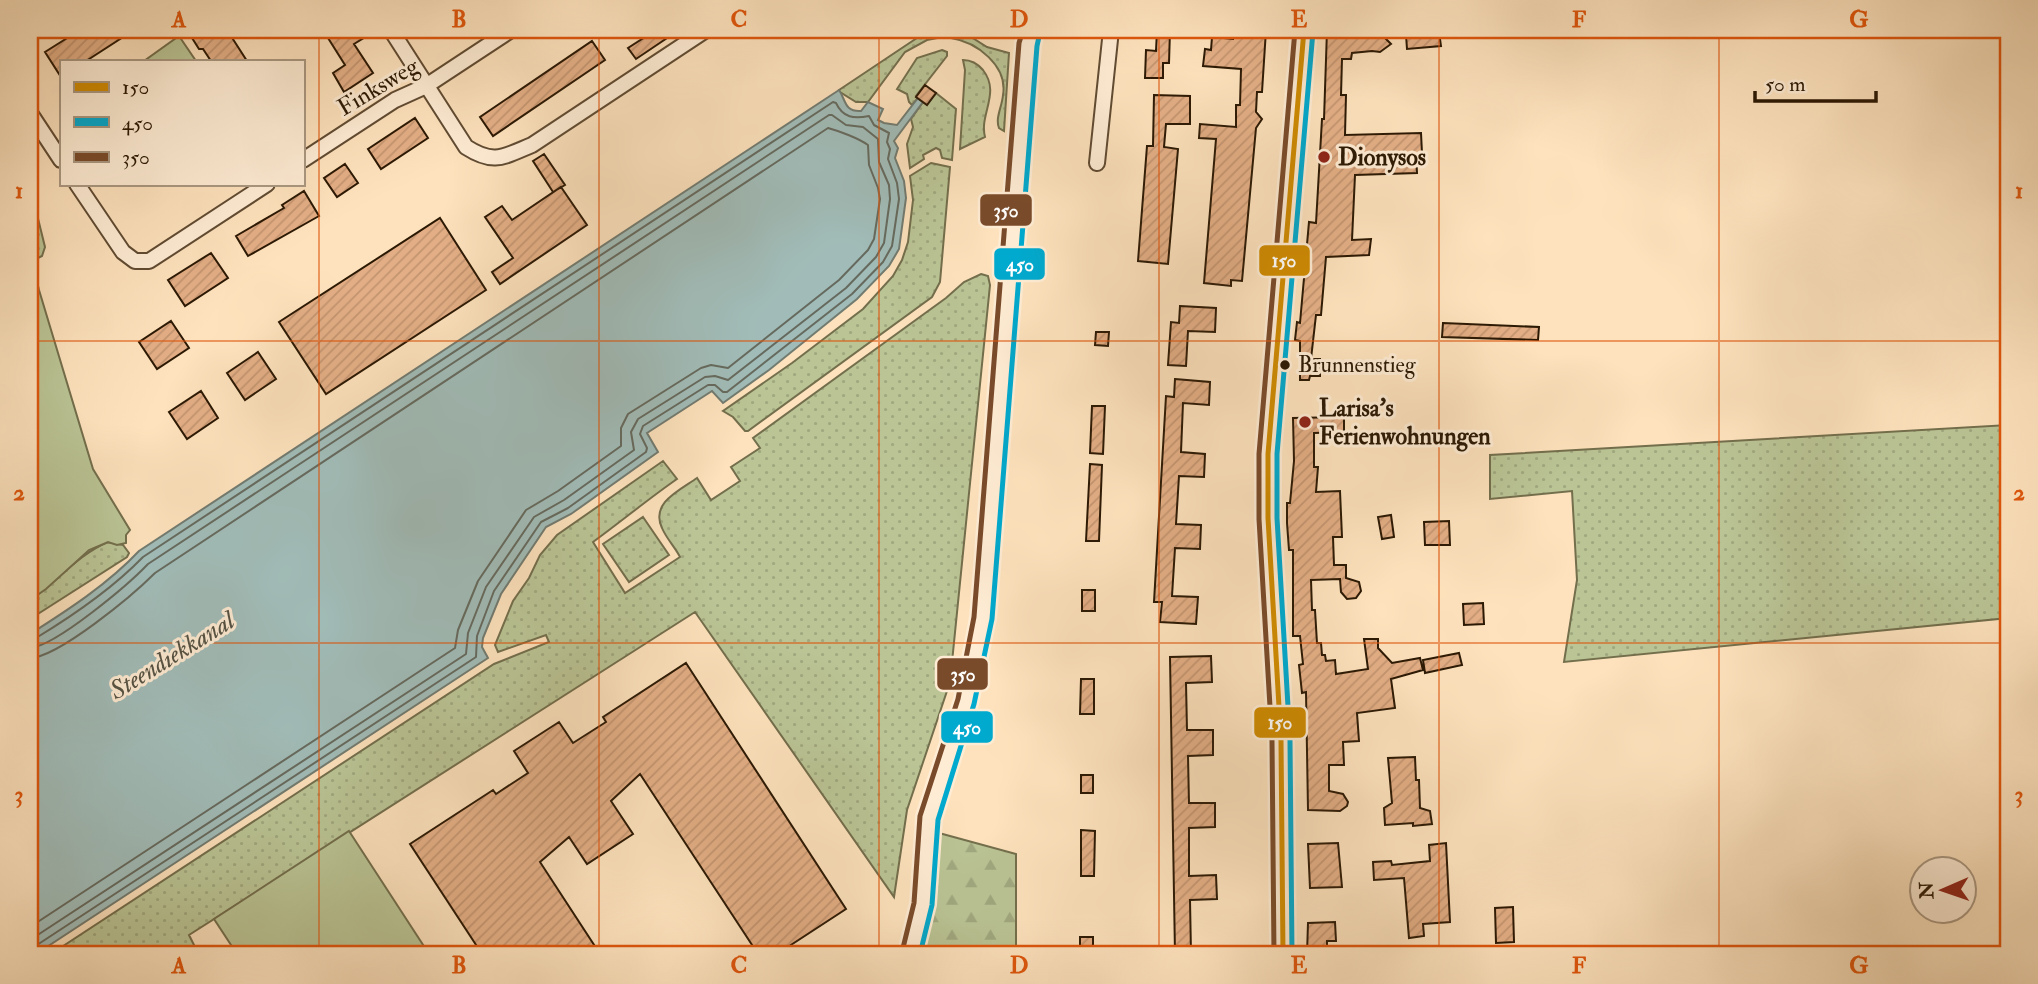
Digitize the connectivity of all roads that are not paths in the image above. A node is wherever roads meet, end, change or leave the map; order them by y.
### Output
1 (391, 30) edge
2 (511, 30) edge
3 (706, 30) edge
4 (1032, 30) edge
5 (1111, 30) edge
6 (1304, 30) edge
7 (426, 86) junction
8 (30, 113) edge
9 (60, 158) edge
10 (304, 159) edge
11 (1097, 163) dead end
12 (78, 186) edge
13 (264, 186) edge
14 (911, 954) edge
15 (1283, 954) edge

1 - 7 street
2 - 7 street, Finksweg
3 - 7 street
4 - 14 street
5 - 11 street
6 - 15 street
7 - 10 street, Finksweg
8 - 9 street
12 - 13 street

